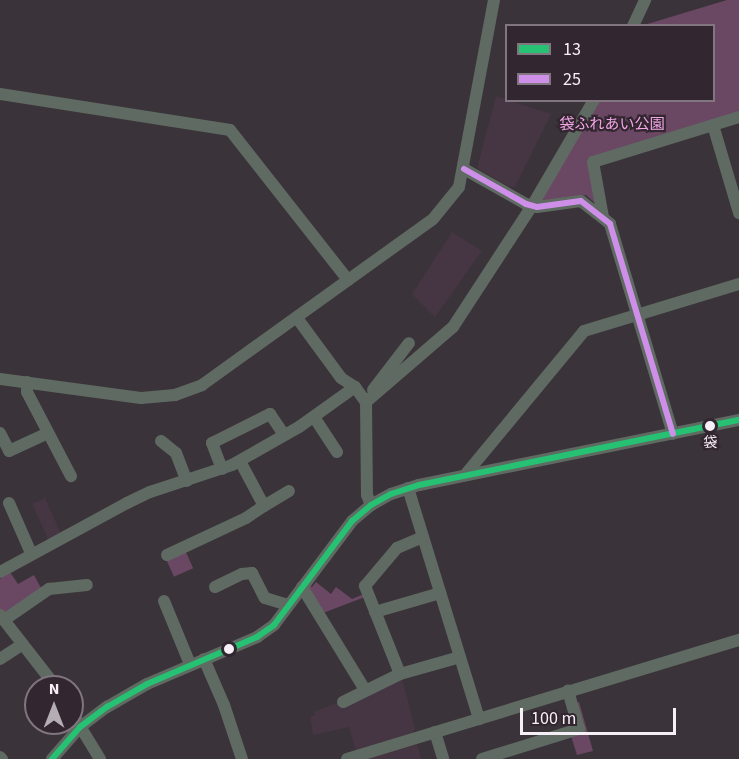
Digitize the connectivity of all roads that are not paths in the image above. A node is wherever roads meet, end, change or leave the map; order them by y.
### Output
1 (494, 0) edge
2 (645, 0) edge
3 (634, 24) edge
4 (0, 94) edge
5 (593, 102) edge
6 (739, 117) edge
7 (713, 125) junction
8 (464, 169) junction
9 (532, 206) junction
10 (739, 213) edge
11 (603, 217) junction
12 (348, 280) junction
13 (739, 284) edge
14 (638, 316) junction
15 (297, 318) junction
16 (409, 343) dead end
17 (0, 379) edge
18 (27, 382) junction
19 (355, 387) junction
20 (365, 401) junction
21 (314, 417) junction
22 (739, 420) edge
23 (0, 433) edge
24 (48, 433) junction
25 (673, 434) junction
26 (284, 435) junction
27 (161, 441) dead end
28 (336, 452) dead end
29 (240, 461) junction
30 (222, 469) junction
31 (465, 475) junction
32 (70, 476) dead end
33 (187, 481) junction
34 (408, 488) junction
35 (289, 491) dead end
36 (9, 503) dead end
37 (371, 505) junction
38 (264, 506) junction
39 (423, 537) junction
40 (31, 553) junction
41 (167, 555) dead end
42 (0, 572) edge
43 (87, 585) dead end
44 (215, 587) dead end
45 (302, 587) junction
46 (440, 593) junction
47 (165, 601) dead end
48 (288, 605) junction
49 (375, 612) junction
50 (2, 618) edge
51 (739, 640) edge
52 (23, 644) junction
53 (460, 657) junction
54 (0, 659) edge
55 (204, 659) junction
56 (190, 664) junction
57 (400, 674) junction
58 (47, 675) edge
59 (365, 690) junction
60 (568, 691) junction
61 (343, 702) dead end
62 (480, 719) junction
63 (84, 724) edge
64 (435, 732) junction
65 (84, 733) edge
66 (73, 735) edge
67 (52, 759) edge
68 (100, 759) edge
69 (242, 759) edge
70 (347, 759) edge
71 (442, 759) edge
72 (482, 759) edge

1 - 8 street
2 - 3 street
4 - 12 street
5 - 9 street
6 - 7 street
7 - 10 street
7 - 11 street
8 - 9 street
8 - 12 street
9 - 11 street
9 - 20 street
11 - 14 street
12 - 15 street
13 - 14 street
14 - 25 street
14 - 31 street
15 - 18 street
15 - 19 street
16 - 20 street
17 - 18 street
18 - 24 street
19 - 20 street
19 - 21 street
20 - 37 street
21 - 26 street
21 - 28 street
22 - 25 street
23 - 24 street
24 - 32 street
25 - 31 street
26 - 29 street
26 - 30 street
27 - 33 street
29 - 30 street
29 - 38 street
30 - 33 street
31 - 34 street
33 - 40 street
34 - 37 street
34 - 39 street
35 - 38 street
36 - 40 street
37 - 45 street
38 - 41 street
39 - 46 street
39 - 49 street
40 - 42 street
43 - 50 street
44 - 48 street
45 - 48 street
45 - 59 street
46 - 49 street
46 - 53 street
47 - 56 street
48 - 55 street
49 - 57 street
50 - 52 street
51 - 60 street
52 - 54 street
52 - 58 street
53 - 57 street
53 - 62 street
55 - 56 street
55 - 69 street
56 - 63 street
57 - 59 street
59 - 61 street
60 - 62 street
60 - 72 street
62 - 64 street
64 - 70 street
64 - 71 street
65 - 68 street
66 - 67 street

